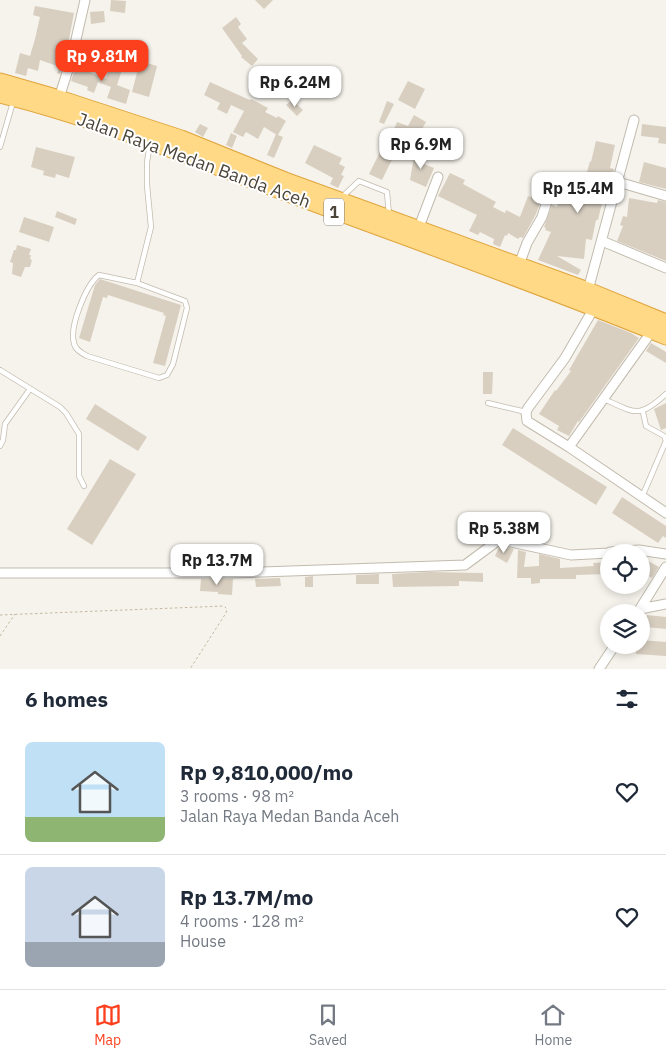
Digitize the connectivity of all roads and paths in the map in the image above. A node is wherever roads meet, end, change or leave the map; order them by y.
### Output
1 (85, 0) edge
2 (0, 81) edge
3 (7, 97) edge
4 (59, 98) junction
5 (634, 120) dead end
6 (150, 141) junction
7 (0, 147) edge
8 (438, 177) dead end
9 (618, 182) junction
10 (554, 183) dead end
11 (283, 186) junction
12 (666, 196) edge
13 (340, 199) junction
14 (389, 216) junction
15 (418, 227) junction
16 (602, 241) junction
17 (461, 251) junction
18 (519, 266) junction
19 (666, 268) edge
20 (138, 283) junction
21 (588, 290) junction
22 (594, 308) junction
23 (666, 322) edge
24 (652, 331) junction
25 (666, 337) edge
26 (0, 370) edge
27 (30, 389) junction
28 (666, 394) edge
29 (604, 400) junction
30 (488, 403) dead end
31 (526, 412) junction
32 (643, 412) junction
33 (0, 446) edge
34 (569, 447) junction
35 (84, 486) dead end
36 (642, 497) junction
37 (666, 513) edge
38 (650, 552) edge
39 (600, 553) edge
40 (666, 554) edge
41 (666, 568) edge
42 (0, 573) edge
43 (643, 604) edge
44 (666, 604) edge
45 (650, 608) edge
46 (15, 614) junction
47 (0, 615) edge
48 (0, 636) edge
49 (610, 654) edge
50 (190, 669) edge
51 (599, 669) edge

1 - 4 street
2 - 4 highway, Jalan Raya Medan Banda Aceh / 1
3 - 6 highway, Jalan Raya Medan Banda Aceh / 1
3 - 7 lane
4 - 11 highway, Jalan Raya Medan Banda Aceh / 1
5 - 9 street
6 - 11 highway, Jalan Raya Medan Banda Aceh / 1
6 - 20 lane
8 - 15 street
9 - 12 street
9 - 16 street
10 - 18 street
11 - 13 highway, Jalan Raya Medan Banda Aceh / 1
11 - 17 highway, Jalan Raya Medan Banda Aceh / 1
13 - 14 highway, Jalan Raya Medan Banda Aceh / 1
13 - 14 lane
14 - 15 highway, Jalan Raya Medan Banda Aceh / 1
15 - 17 highway, Jalan Raya Medan Banda Aceh / 1
16 - 19 street
16 - 21 street
17 - 18 highway, Jalan Raya Medan Banda Aceh / 1
17 - 22 highway, Jalan Raya Medan Banda Aceh / 1
18 - 21 highway, Jalan Raya Medan Banda Aceh / 1
20 - 20 lane
21 - 23 highway, Jalan Raya Medan Banda Aceh / 1
22 - 24 highway, Jalan Raya Medan Banda Aceh / 1
22 - 31 street
24 - 25 highway, Jalan Raya Medan Banda Aceh / 1
24 - 29 street
26 - 27 lane
27 - 33 lane
27 - 35 lane
28 - 32 lane
29 - 32 lane
29 - 34 street
30 - 31 lane
31 - 34 street
32 - 36 lane
34 - 36 street
36 - 37 street
38 - 40 street
39 - 42 street
41 - 43 street
44 - 45 street
46 - 47 path
46 - 48 path
46 - 50 path
49 - 51 street

